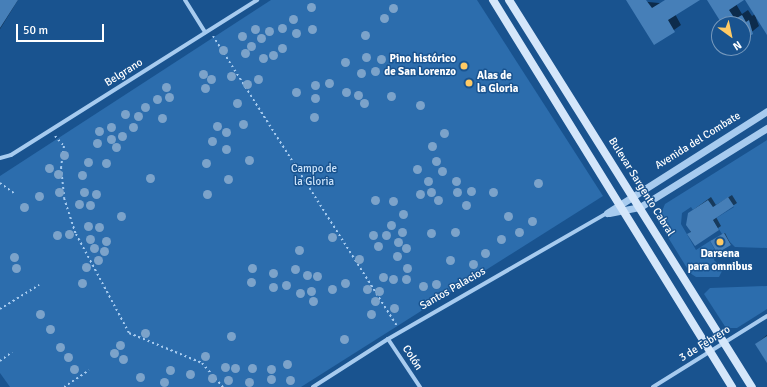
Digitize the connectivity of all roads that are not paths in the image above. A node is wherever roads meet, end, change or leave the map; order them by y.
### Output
1 (185, 0) edge
2 (257, 0) edge
3 (493, 0) edge
4 (509, 0) edge
5 (207, 31) junction
6 (767, 112) edge
7 (767, 128) edge
8 (0, 158) edge
9 (633, 195) junction
10 (622, 206) junction
11 (640, 207) junction
12 (607, 213) joint
13 (767, 316) edge
14 (388, 339) junction
15 (724, 342) junction
16 (710, 351) junction
17 (313, 387) edge
18 (420, 387) edge
19 (653, 387) edge
20 (732, 387) edge
21 (752, 387) edge

1 - 5 street
2 - 5 street, Belgrano
3 - 10 main road
4 - 9 main road, Bulevar Sargento Cabral
5 - 8 street, Belgrano
6 - 9 street, Avenida del Combate
7 - 11 street
9 - 10 street, Avenida del Combate
9 - 11 main road, Bulevar Sargento Cabral
10 - 11 street
10 - 12 street, Santos Palacios
10 - 16 main road
11 - 15 main road, Bulevar Sargento Cabral
12 - 14 street, Santos Palacios
13 - 15 street, 3 de Febrero
14 - 17 street, Santos Palacios
14 - 18 street, Colón
15 - 16 street, 3 de Febrero
15 - 21 main road, Bulevar Sargento Cabral
16 - 19 street, 3 de Febrero
16 - 20 main road

